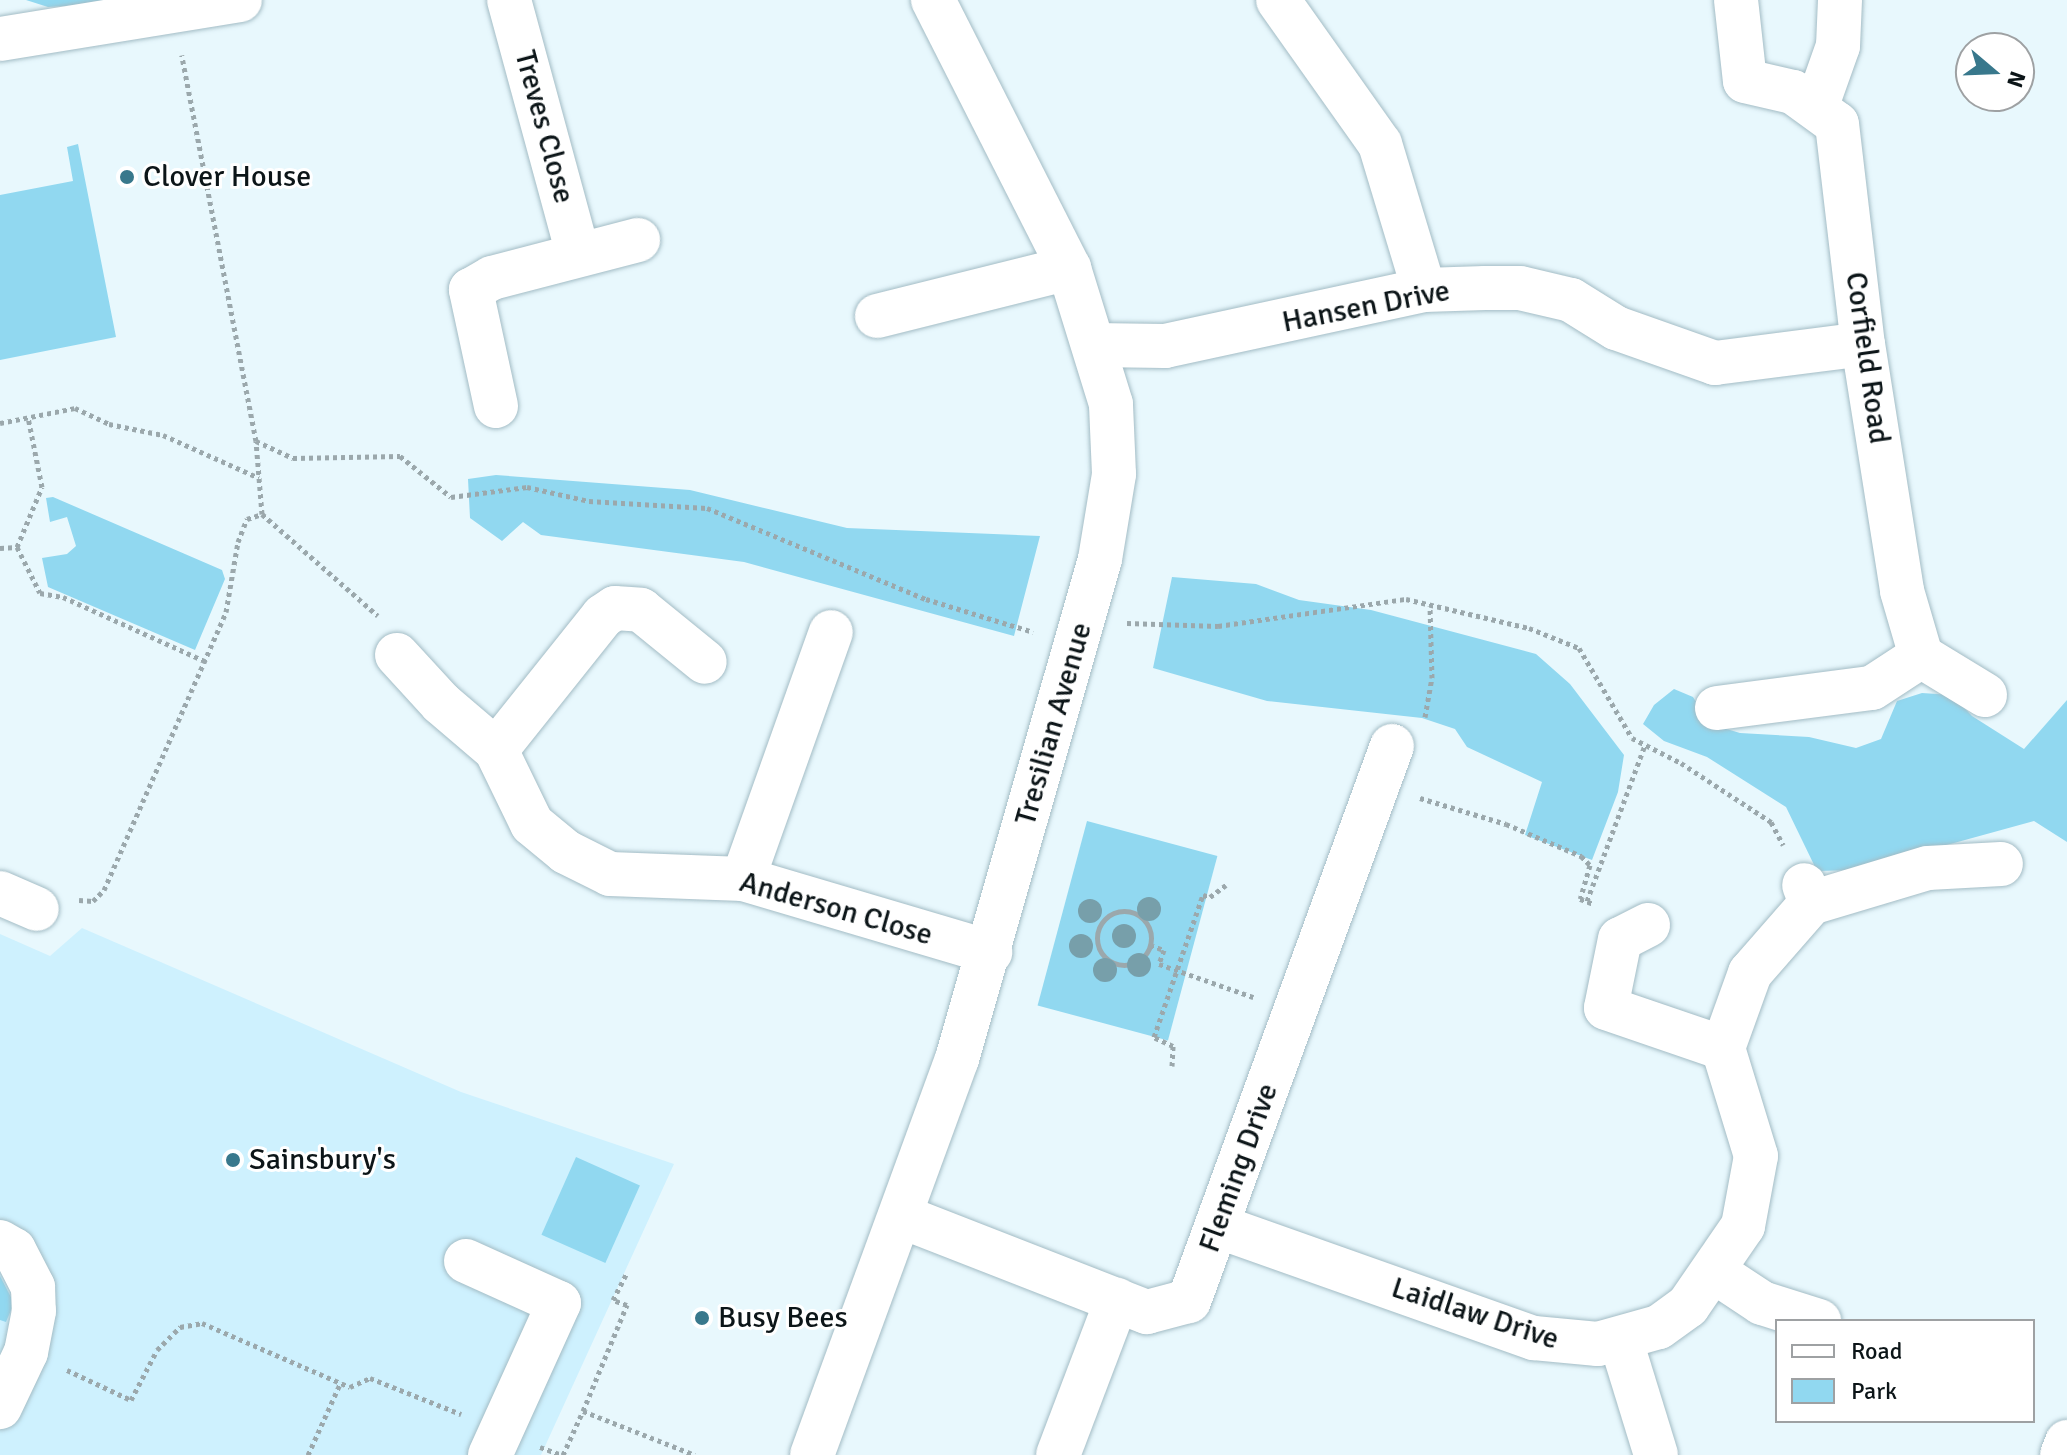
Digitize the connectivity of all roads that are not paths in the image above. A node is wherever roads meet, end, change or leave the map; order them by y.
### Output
1 (240, 0) edge
2 (509, 0) edge
3 (933, 0) edge
4 (1278, 0) edge
5 (1736, 0) edge
6 (1840, 0) edge
7 (0, 39) edge
8 (1826, 116) junction
9 (638, 240) dead end
10 (578, 254) junction
11 (1069, 268) junction
12 (1424, 290) junction
13 (877, 316) dead end
14 (1863, 344) junction
15 (1094, 345) junction
16 (496, 406) dead end
17 (831, 632) dead end
18 (397, 655) road end
19 (1921, 656) junction
20 (705, 662) dead end
21 (1985, 695) dead end
22 (1717, 708) dead end
23 (1408, 738) road end
24 (496, 750) junction
25 (2001, 864) dead end
26 (743, 879) junction
27 (1634, 932) road end
28 (990, 952) junction
29 (1723, 1048) junction
30 (903, 1217) junction
31 (1220, 1227) junction
32 (0, 1242) edge
33 (466, 1261) dead end
34 (1715, 1272) junction
35 (1117, 1300) junction
36 (1813, 1319) edge
37 (1621, 1341) junction
38 (0, 1407) edge
39 (2067, 1442) edge
40 (495, 1443) edge
41 (812, 1455) edge
42 (1058, 1455) edge
43 (1656, 1455) edge
44 (2062, 1455) edge

1 - 7 street
2 - 10 street, Treves Close
3 - 11 street, Tresilian Avenue
4 - 12 street
5 - 8 street
6 - 8 street
8 - 14 street, Corfield Road
9 - 10 street
10 - 16 street
11 - 13 street
11 - 15 street, Tresilian Avenue
12 - 14 street, Hansen Drive
12 - 15 street, Hansen Drive
14 - 19 street, Corfield Road
15 - 28 street, Tresilian Avenue
17 - 26 street
18 - 24 street, Anderson Close
19 - 21 street
19 - 22 street
20 - 24 street
23 - 31 street, Fleming Drive
24 - 26 street, Anderson Close
25 - 29 street
26 - 28 street, Anderson Close
27 - 29 street
28 - 30 street, Tresilian Avenue
29 - 34 street, Laidlaw Drive
30 - 35 street, Fleming Drive
30 - 41 street, Tresilian Avenue
31 - 35 street, Fleming Drive
31 - 37 street, Laidlaw Drive
32 - 38 street
33 - 40 street
34 - 36 street
34 - 37 street, Laidlaw Drive
35 - 42 street
37 - 43 street
39 - 44 street

